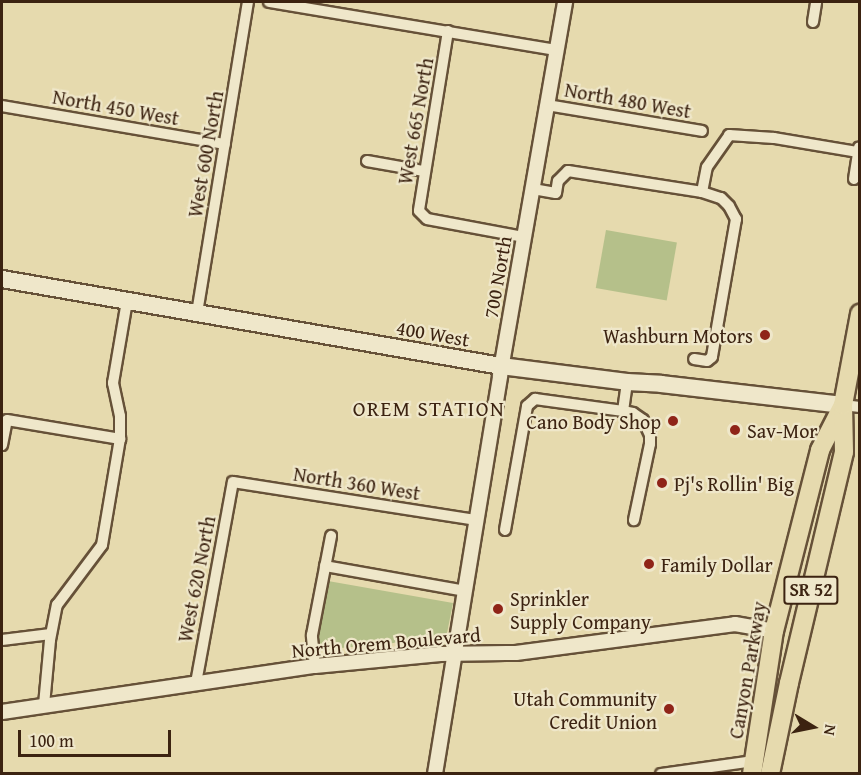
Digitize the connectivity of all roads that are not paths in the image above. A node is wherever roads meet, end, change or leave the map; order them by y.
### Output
1 (248, 2) edge
2 (269, 2) edge
3 (565, 2) edge
4 (816, 2) edge
5 (813, 22) dead end
6 (448, 31) junction
7 (557, 50) junction
8 (548, 105) junction
9 (2, 106) edge
10 (702, 131) dead end
11 (225, 144) junction
12 (859, 149) edge
13 (367, 161) dead end
14 (424, 171) junction
15 (854, 179) dead end
16 (533, 189) junction
17 (702, 192) junction
18 (524, 237) junction
19 (2, 279) edge
20 (127, 301) junction
21 (197, 313) junction
22 (860, 314) edge
23 (694, 359) dead end
24 (501, 366) junction
25 (627, 382) junction
26 (851, 406) edge
27 (623, 411) junction
28 (120, 439) junction
29 (2, 445) edge
30 (233, 482) joint
31 (476, 520) junction
32 (634, 520) dead end
33 (506, 530) dead end
34 (331, 536) dead end
35 (325, 566) junction
36 (465, 591) junction
37 (774, 630) junction
38 (51, 634) junction
39 (2, 640) edge
40 (454, 653) junction
41 (315, 666) junction
42 (196, 683) junction
43 (44, 705) junction
44 (2, 712) edge
45 (753, 767) edge
46 (435, 774) edge
47 (661, 774) edge
48 (770, 774) edge

1 - 11 street, West 600 North
2 - 6 street
3 - 7 street, 700 North
4 - 5 street
6 - 7 street
6 - 14 street, West 665 North
7 - 8 street, 700 North
8 - 10 street, North 480 West
8 - 16 street, 700 North
9 - 11 street, North 450 West
11 - 21 street, West 600 North
12 - 15 street
12 - 17 street
13 - 14 street
14 - 18 street, West 665 North
16 - 17 street
16 - 18 street, 700 North
17 - 23 street
18 - 24 street, 700 North
19 - 20 main road, 400 West
20 - 21 main road, 400 West
20 - 28 street
21 - 24 main road, 400 West
22 - 26 highway, Canyon Parkway / SR 52
24 - 25 main road, 400 West
24 - 31 street, 700 North
25 - 26 main road, 400 West
25 - 27 street
26 - 37 highway, Canyon Parkway / SR 52
26 - 48 highway, Canyon Parkway / SR 52
27 - 32 street
27 - 33 street
28 - 29 street
28 - 38 street
30 - 31 street, North 360 West
30 - 42 street, West 620 North
31 - 36 street, 700 North
34 - 35 street
35 - 36 street
35 - 41 street
36 - 40 street, 700 North
37 - 40 street, North Orem Boulevard
37 - 45 highway, Canyon Parkway / SR 52
38 - 39 street
38 - 43 street
40 - 41 street, North Orem Boulevard
40 - 46 street, 700 North
41 - 42 street, North Orem Boulevard
42 - 43 street, North Orem Boulevard
43 - 44 street, North Orem Boulevard
45 - 47 street

